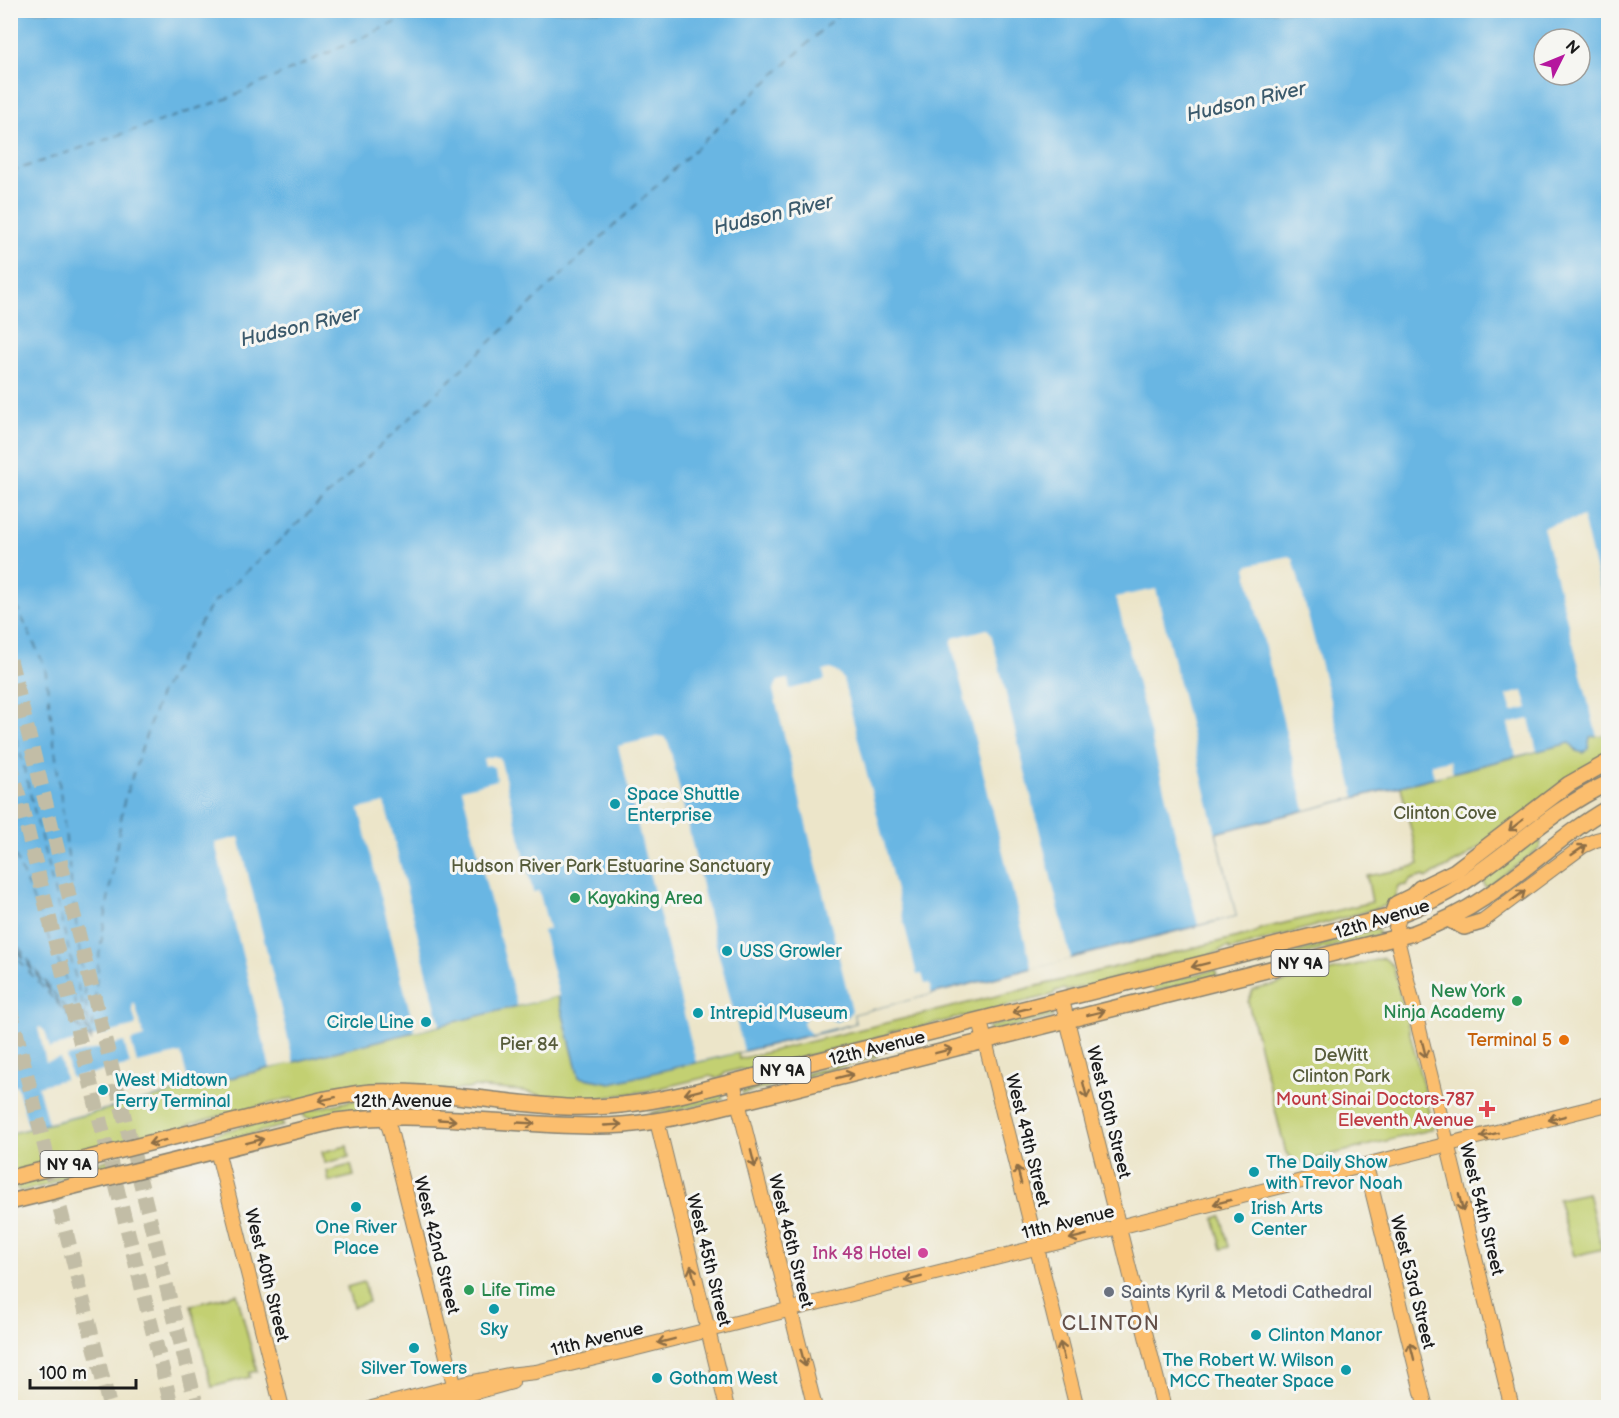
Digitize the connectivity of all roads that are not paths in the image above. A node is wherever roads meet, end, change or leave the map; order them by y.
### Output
1 (1608, 762) edge
2 (1608, 770) edge
3 (1608, 783) edge
4 (1562, 790) junction
5 (1608, 808) edge
6 (1608, 837) edge
7 (1396, 915) junction
8 (1448, 919) junction
9 (1481, 922) joint
10 (1397, 938) junction
11 (1062, 1000) junction
12 (980, 1020) junction
13 (1067, 1021) junction
14 (985, 1041) junction
15 (878, 1046) junction
16 (883, 1066) junction
17 (734, 1082) junction
18 (376, 1092) junction
19 (739, 1103) junction
20 (1608, 1104) edge
21 (385, 1118) junction
22 (657, 1121) junction
23 (1447, 1146) junction
24 (217, 1150) junction
25 (1366, 1166) junction
26 (10, 1178) edge
27 (10, 1202) edge
28 (1119, 1227) junction
29 (1037, 1248) junction
30 (790, 1310) junction
31 (708, 1330) junction
32 (457, 1397) edge
33 (1608, 1405) edge
34 (282, 1407) edge
35 (372, 1407) edge
36 (418, 1407) edge
37 (727, 1407) edge
38 (815, 1407) edge
39 (1077, 1407) edge
40 (1164, 1407) edge
41 (1426, 1407) edge
42 (1512, 1407) edge
43 (1597, 1407) edge

1 - 4 highway
2 - 4 highway
3 - 7 highway, 12th Avenue / NY 9A
4 -> 7 highway
5 - 8 highway, 12th Avenue / NY 9A
9 -> 6 main road
7 - 10 main road, West 54th Street
7 -> 11 highway, 12th Avenue / NY 9A
8 - 9 highway
8 - 10 highway, 12th Avenue / NY 9A
13 -> 10 highway, 12th Avenue / NY 9A
10 -> 23 main road, West 54th Street
11 -> 12 highway, 12th Avenue / NY 9A
11 - 13 main road, West 50th Street
12 - 14 main road, West 49th Street
12 - 15 highway, 12th Avenue / NY 9A
13 - 14 highway, 12th Avenue / NY 9A
13 -> 28 main road, West 50th Street
16 -> 14 highway, 12th Avenue / NY 9A
29 -> 14 main road, West 49th Street
15 - 16 highway
15 - 17 highway, 12th Avenue / NY 9A
19 -> 16 highway, 12th Avenue / NY 9A
17 -> 18 highway, 12th Avenue / NY 9A
17 - 19 main road, West 46th Street
18 - 21 main road, West 42nd Street
18 -> 26 highway, 12th Avenue / NY 9A
19 - 22 highway, 12th Avenue / NY 9A
19 -> 30 main road, West 46th Street
20 -> 23 main road, 11th Avenue
21 -> 22 highway, 12th Avenue / NY 9A
24 -> 21 highway, 12th Avenue / NY 9A
21 - 32 main road, West 42nd Street
31 -> 22 main road, West 45th Street
23 - 25 main road, 11th Avenue
23 -> 42 main road, West 54th Street
24 - 27 highway, 12th Avenue / NY 9A
24 - 34 main road, West 40th Street
25 -> 28 main road, 11th Avenue
41 -> 25 main road, West 53rd Street
28 -> 29 main road, 11th Avenue
28 - 40 main road, West 50th Street
29 -> 30 main road, 11th Avenue
39 -> 29 main road, West 49th Street
30 - 31 main road, 11th Avenue
30 -> 38 main road, West 46th Street
31 -> 32 main road, 11th Avenue
31 - 37 main road, West 45th Street
32 - 35 main road, 11th Avenue
32 - 36 main road, 11th Avenue
33 - 43 main road

